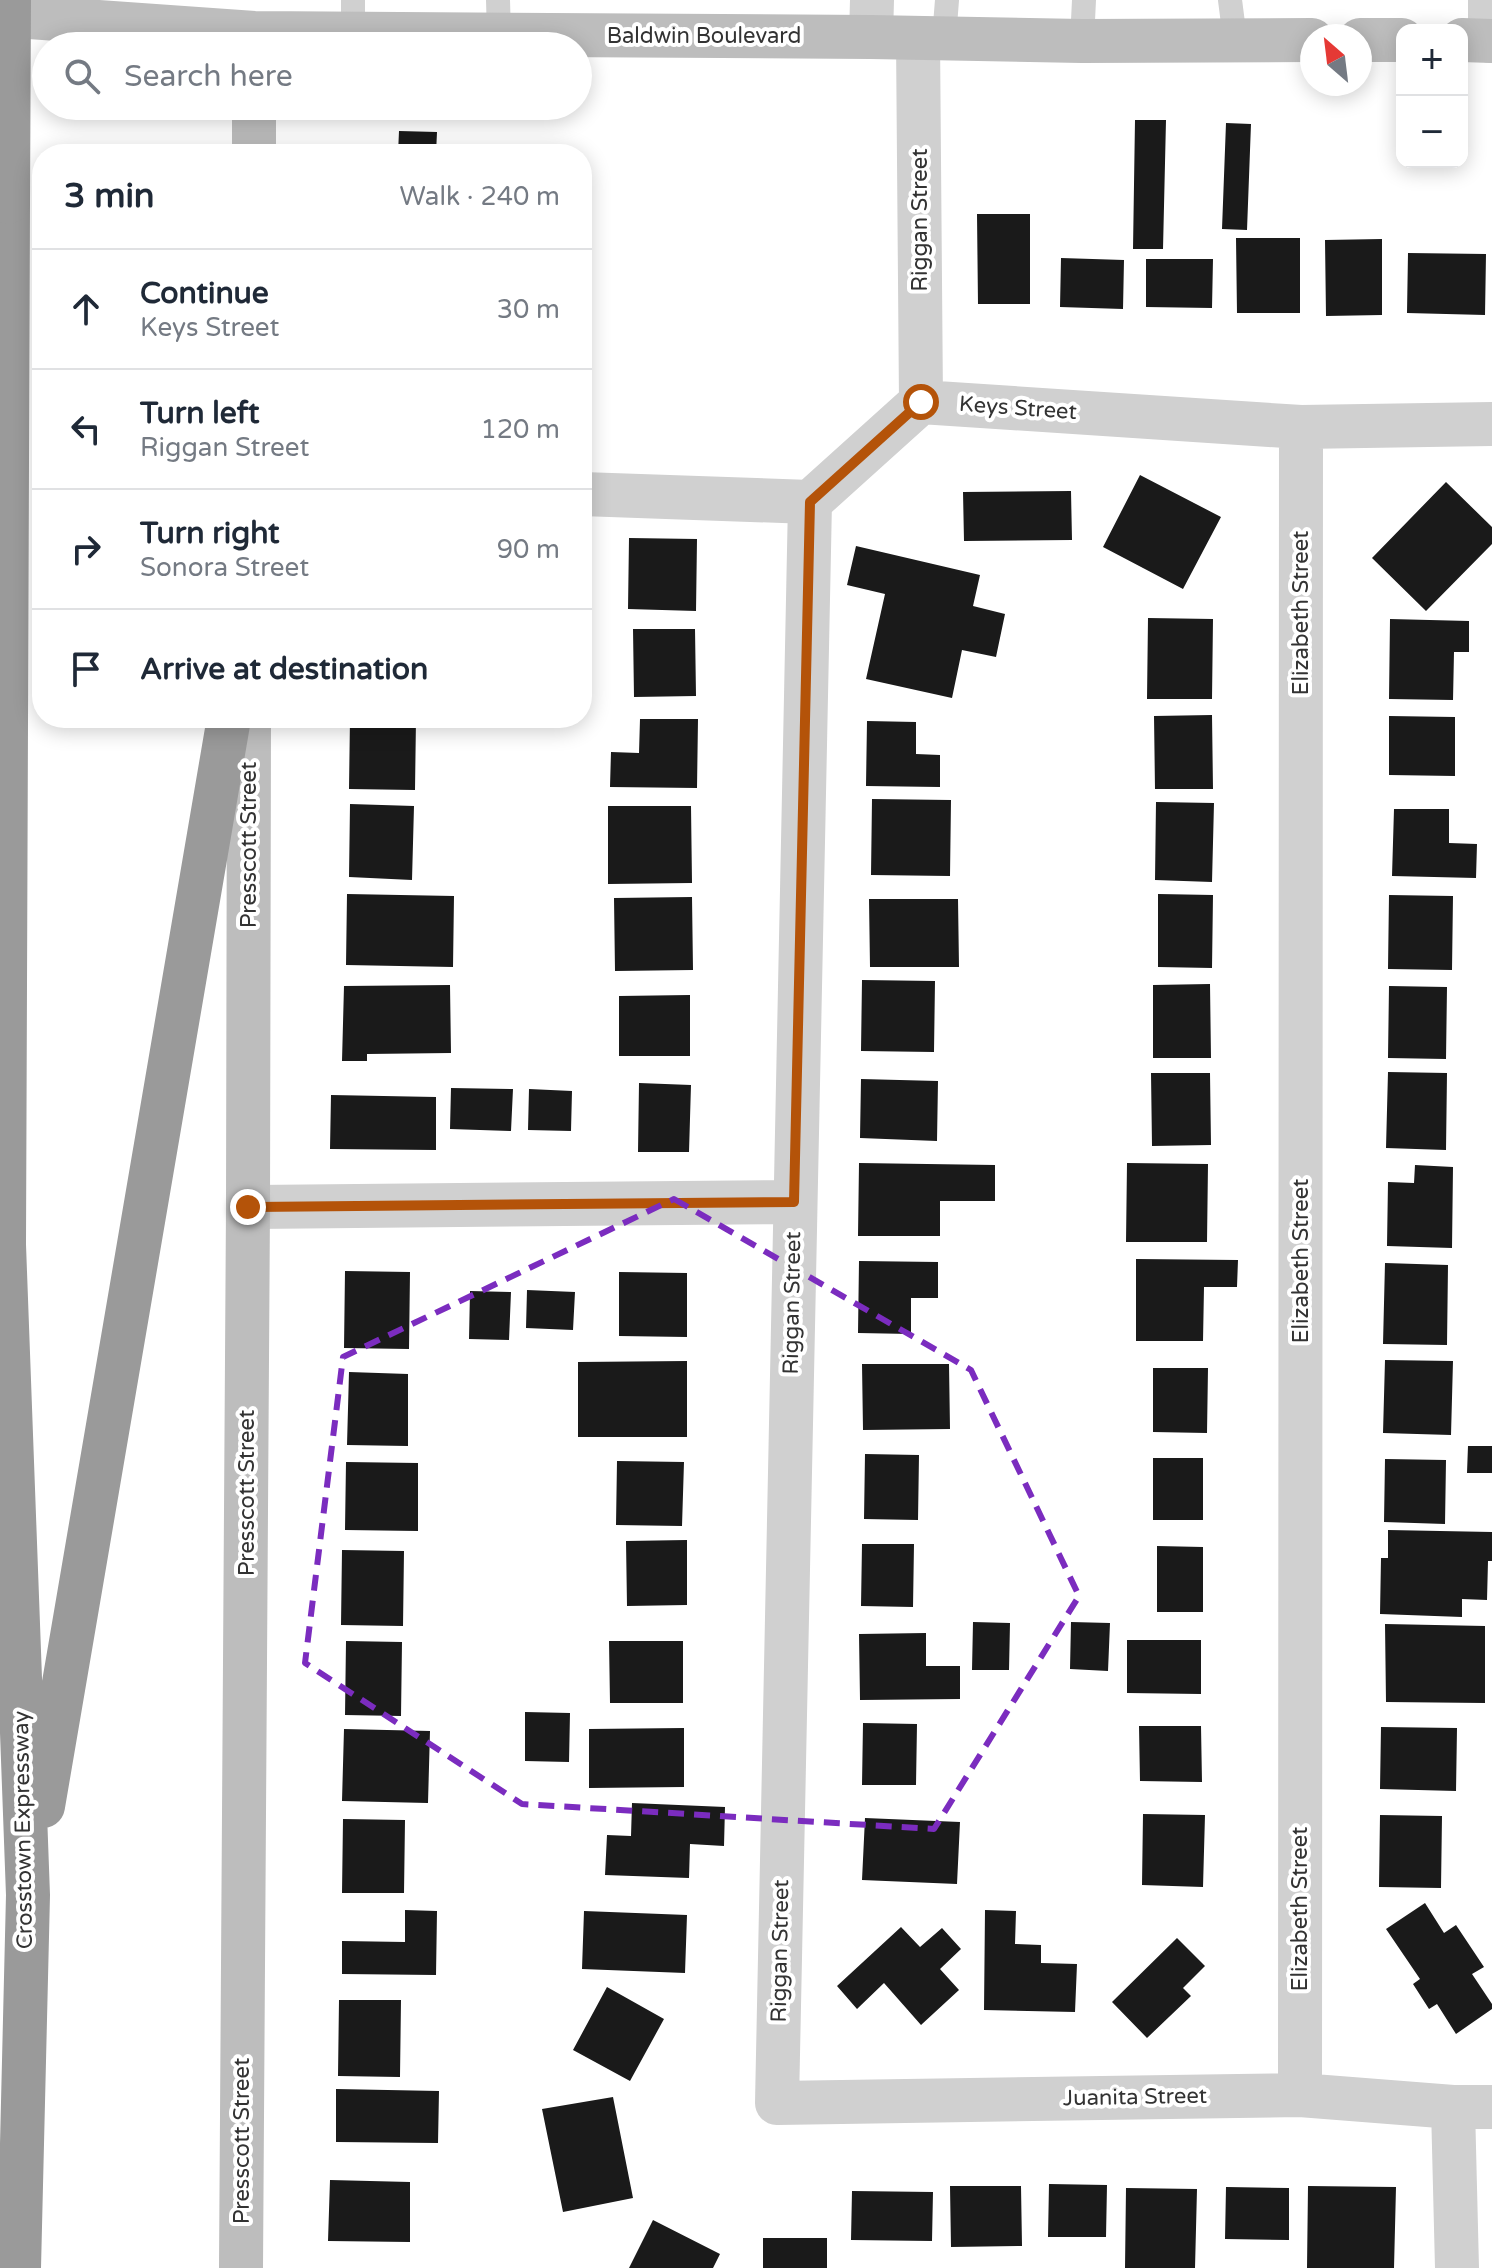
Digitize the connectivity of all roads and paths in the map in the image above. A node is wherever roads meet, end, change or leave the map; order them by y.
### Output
1 (9, 0) edge
2 (0, 15) edge
3 (353, 17) edge
4 (499, 17) edge
5 (872, 18) edge
6 (1232, 20) edge
7 (1083, 21) edge
8 (937, 25) edge
9 (255, 26) edge
10 (1300, 37) edge
11 (1372, 40) edge
12 (1396, 40) edge
13 (254, 120) edge
14 (254, 144) edge
15 (921, 402) junction
16 (1492, 424) edge
17 (1301, 427) junction
18 (592, 494) edge
19 (810, 502) junction
20 (227, 728) edge
21 (249, 728) edge
22 (794, 1202) junction
23 (248, 1207) junction
24 (28, 1895) junction
25 (1300, 2095) junction
26 (777, 2103) joint
27 (1473, 2107) edge
28 (19, 2268) edge
29 (241, 2268) edge
30 (1457, 2268) edge

1 - 24 highway, Crosstown Expressway, bridge
2 - 9 main road, Baldwin Boulevard
3 - 4 main road, Baldwin Boulevard
3 - 9 main road, Baldwin Boulevard
4 - 5 main road, Baldwin Boulevard
5 - 8 main road, Baldwin Boulevard
6 - 7 main road, Baldwin Boulevard
6 - 10 main road, Baldwin Boulevard
7 - 8 main road, Baldwin Boulevard
8 - 15 street, Riggan Street
11 - 12 main road
13 - 14 main road
15 - 17 street, Keys Street
15 - 19 street
16 - 17 street, Keys Street
17 - 25 street, Elizabeth Street
18 - 19 street
19 - 22 street, Riggan Street
20 - 24 highway
21 - 23 main road, Presscott Street
22 - 23 street
22 - 26 street, Riggan Street
23 - 29 main road, Presscott Street
24 - 28 highway, Crosstown Expressway
25 - 26 street, Juanita Street
25 - 27 street, Juanita Street
27 - 30 street

